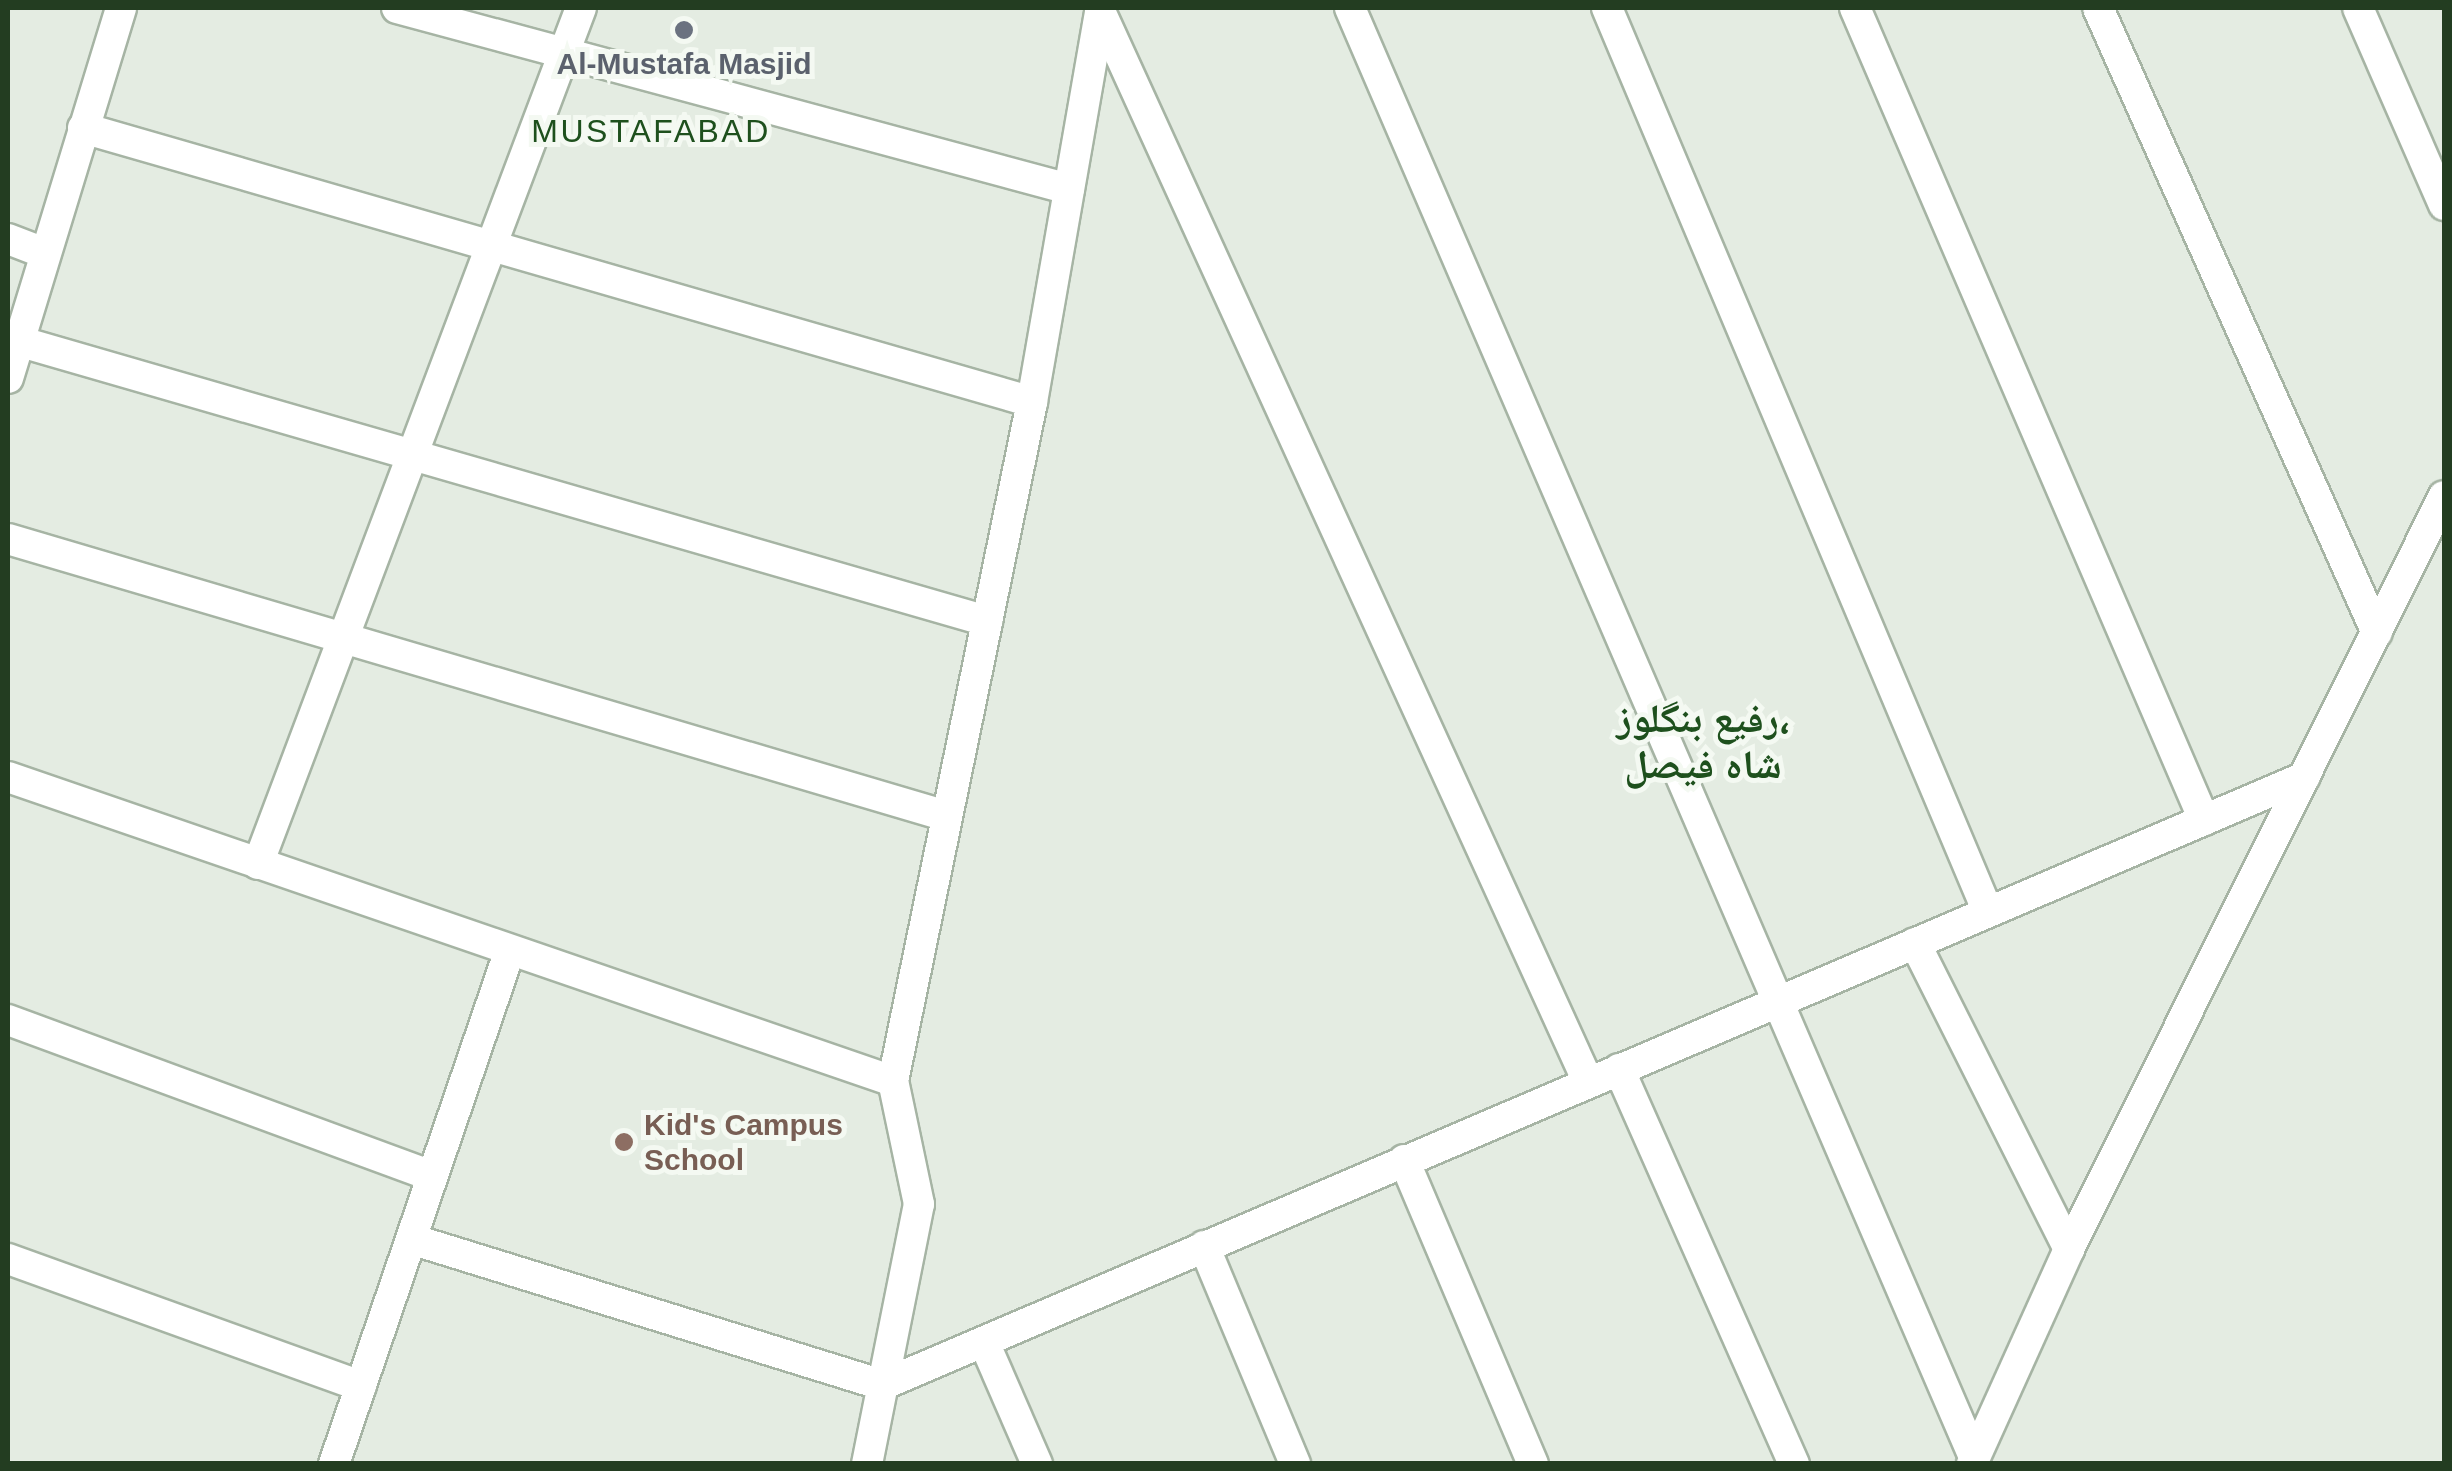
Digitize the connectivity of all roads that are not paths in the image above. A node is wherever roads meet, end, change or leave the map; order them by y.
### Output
1 (121, 8) edge
2 (397, 8) edge
3 (581, 8) edge
4 (1350, 8) edge
5 (1607, 8) edge
6 (1855, 8) edge
7 (2098, 8) edge
8 (2358, 8) edge
9 (1100, 9) edge
10 (563, 52) junction
11 (83, 128) junction
12 (1069, 189) junction
13 (2444, 204) edge
14 (8, 239) edge
15 (489, 249) junction
16 (44, 253) junction
17 (18, 341) junction
18 (8, 378) edge
19 (1032, 402) junction
20 (411, 458) junction
21 (2444, 496) edge
22 (8, 539) edge
23 (987, 621) junction
24 (2377, 632) junction
25 (342, 640) junction
26 (8, 777) edge
27 (2305, 777) junction
28 (947, 816) junction
29 (2204, 820) junction
30 (258, 864) junction
31 (1988, 912) junction
32 (1915, 943) junction
33 (510, 950) junction
34 (1774, 1003) junction
35 (8, 1020) edge
36 (1619, 1069) junction
37 (892, 1081) junction
38 (1588, 1082) junction
39 (1404, 1160) junction
40 (432, 1176) junction
41 (410, 1239) junction
42 (1204, 1246) junction
43 (2069, 1249) junction
44 (8, 1259) edge
45 (984, 1342) junction
46 (882, 1385) junction
47 (360, 1386) junction
48 (1972, 1458) edge
49 (334, 1464) edge
50 (867, 1464) edge
51 (1037, 1464) edge
52 (1295, 1464) edge
53 (1534, 1464) edge
54 (1794, 1464) edge

1 - 11 street
2 - 10 street
3 - 10 street
4 - 34 street
5 - 31 street
6 - 29 street
7 - 24 street
8 - 13 street
9 - 12 street
9 - 38 street
10 - 12 street
10 - 15 street
11 - 15 street
11 - 16 street
12 - 19 street
14 - 16 street
15 - 19 street
15 - 20 street
16 - 17 street
17 - 18 street
17 - 20 street
19 - 23 street
20 - 23 street
20 - 25 street
21 - 24 street
22 - 25 street
23 - 28 street
24 - 27 street
25 - 28 street
25 - 30 street
26 - 30 street
27 - 29 street
27 - 43 street
28 - 37 street
29 - 31 street
30 - 33 street
31 - 32 street
32 - 34 street
32 - 43 street
33 - 37 street
33 - 40 street
34 - 36 street
34 - 48 street
35 - 40 street
36 - 38 street
36 - 54 street
37 - 46 street
38 - 39 street
39 - 42 street
39 - 53 street
40 - 41 street
41 - 46 street
41 - 47 street
42 - 45 street
42 - 52 street
43 - 48 street
44 - 47 street
45 - 46 street
45 - 51 street
46 - 50 street
47 - 49 street

